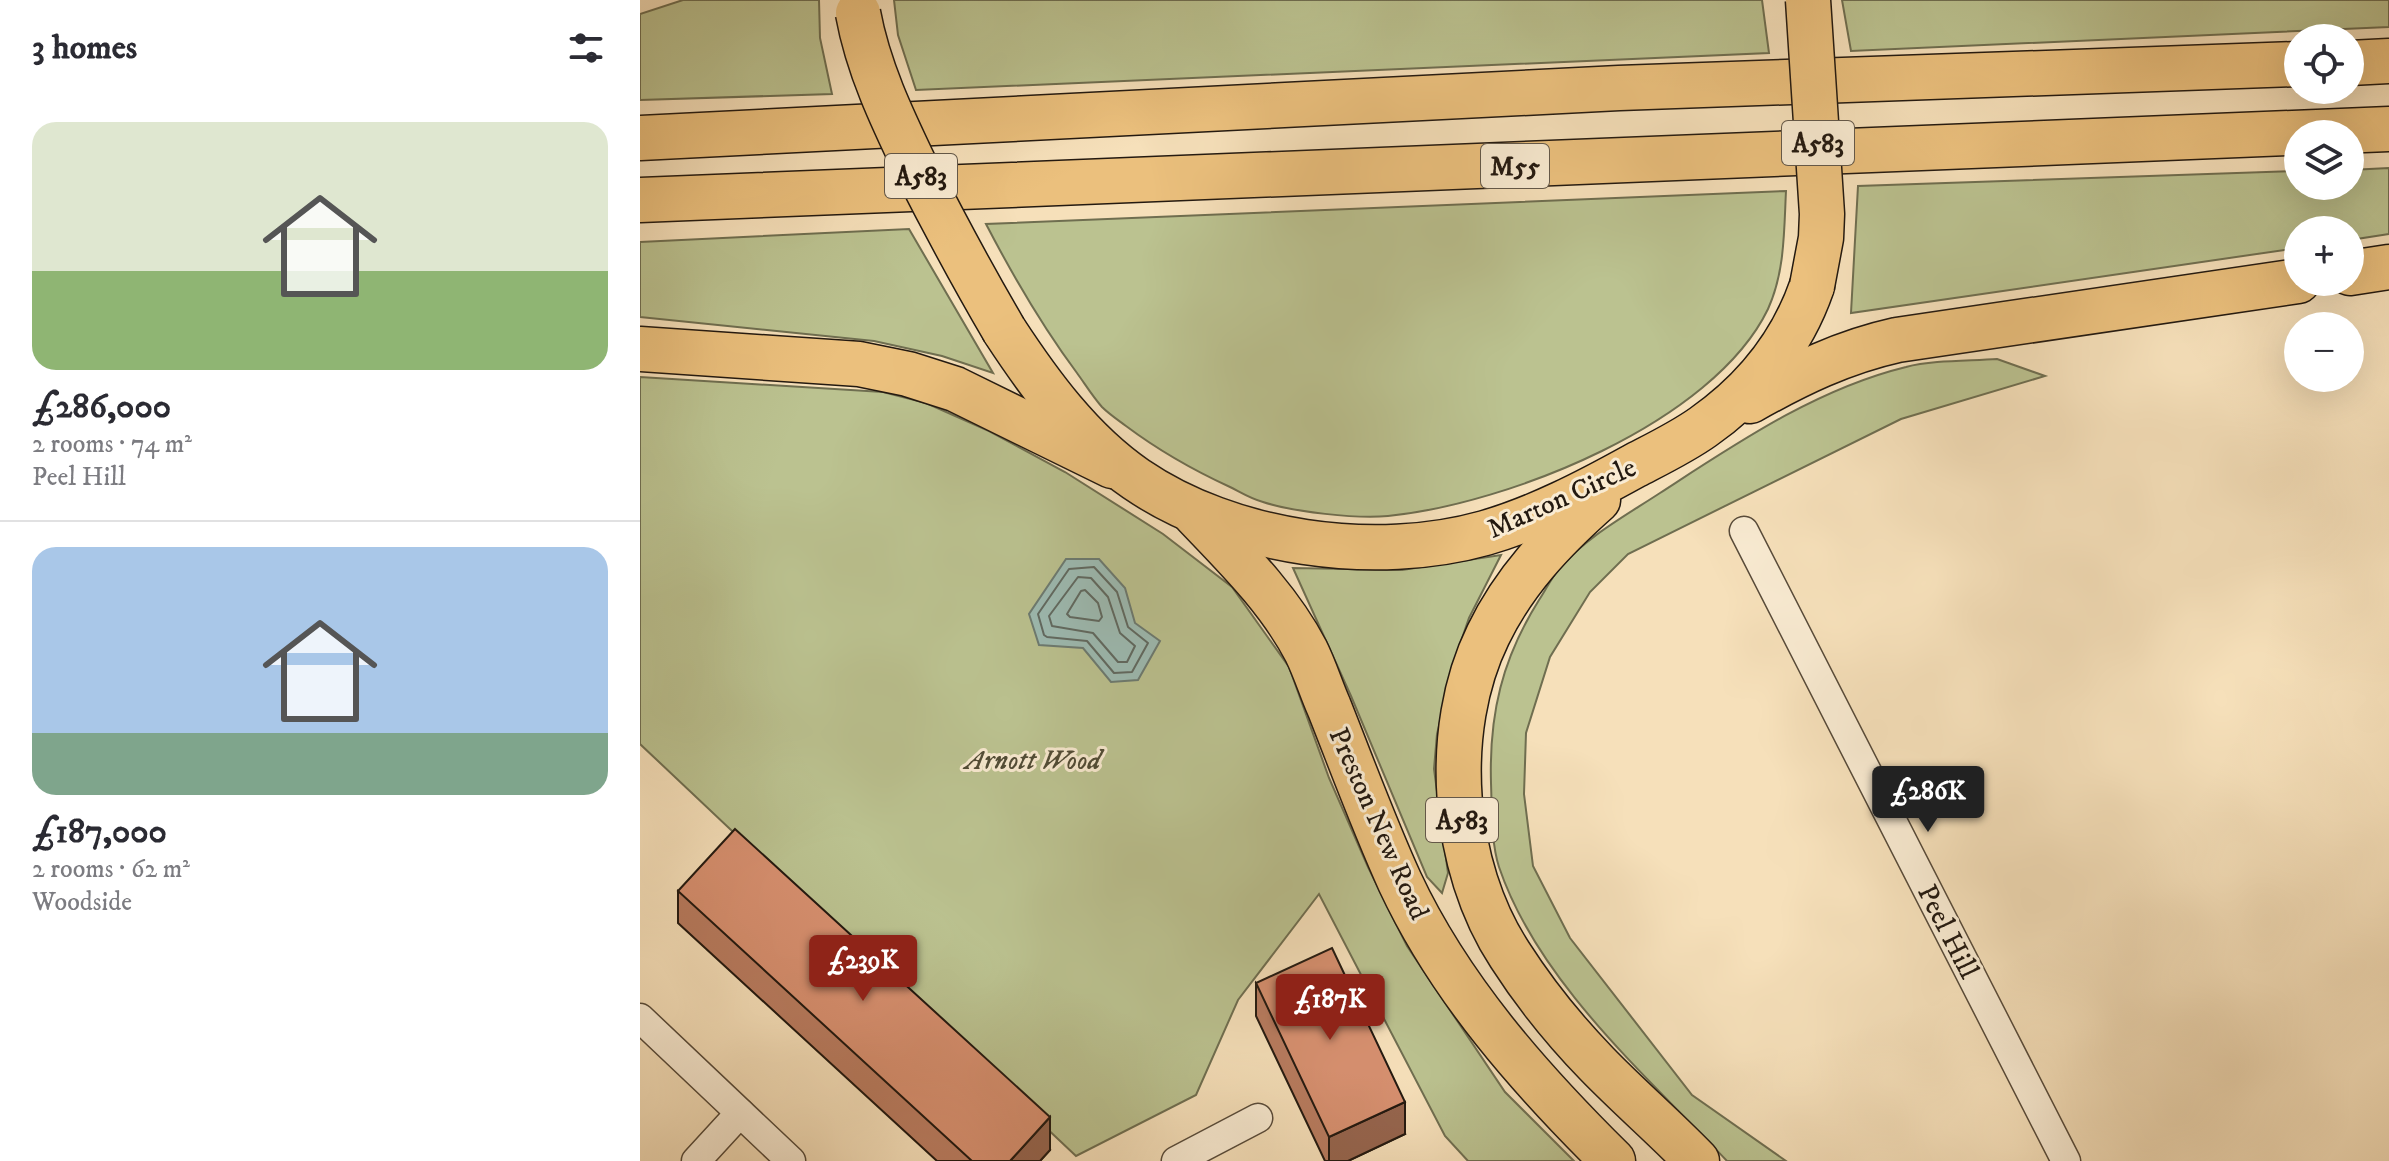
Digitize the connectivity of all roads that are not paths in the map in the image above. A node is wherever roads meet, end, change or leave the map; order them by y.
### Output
1 (1808, 0) edge
2 (858, 6) edge
3 (2389, 61) edge
4 (2364, 62) edge
5 (2284, 64) edge
6 (2389, 129) edge
7 (640, 138) edge
8 (640, 200) edge
9 (2389, 267) edge
10 (2364, 271) edge
11 (2284, 283) edge
12 (640, 349) edge
13 (1702, 428) junction
14 (1642, 462) junction
15 (1135, 478) junction
16 (1193, 512) junction
17 (1744, 531) dead end
18 (640, 1018) edge
19 (740, 1113) junction
20 (1258, 1118) dead end
21 (696, 1161) edge
22 (791, 1161) edge
23 (1176, 1161) edge
24 (1613, 1161) edge
25 (1697, 1161) edge
26 (2066, 1161) edge

1 - 13 main road, Marton Circle / A583, bridge
2 - 15 main road, Marton Circle / A583, bridge
3 - 4 main road
5 - 7 main road
6 - 8 main road, M55
9 - 10 main road
11 - 13 main road
12 - 15 main road
13 - 14 main road, Marton Circle / A583
14 - 16 main road, Marton Circle / A583
14 - 25 main road, A583
15 - 16 main road, Marton Circle / A583
16 - 24 main road, Preston New Road / A583
17 - 26 street, Peel Hill
18 - 19 street
19 - 21 street
19 - 22 street
20 - 23 street

